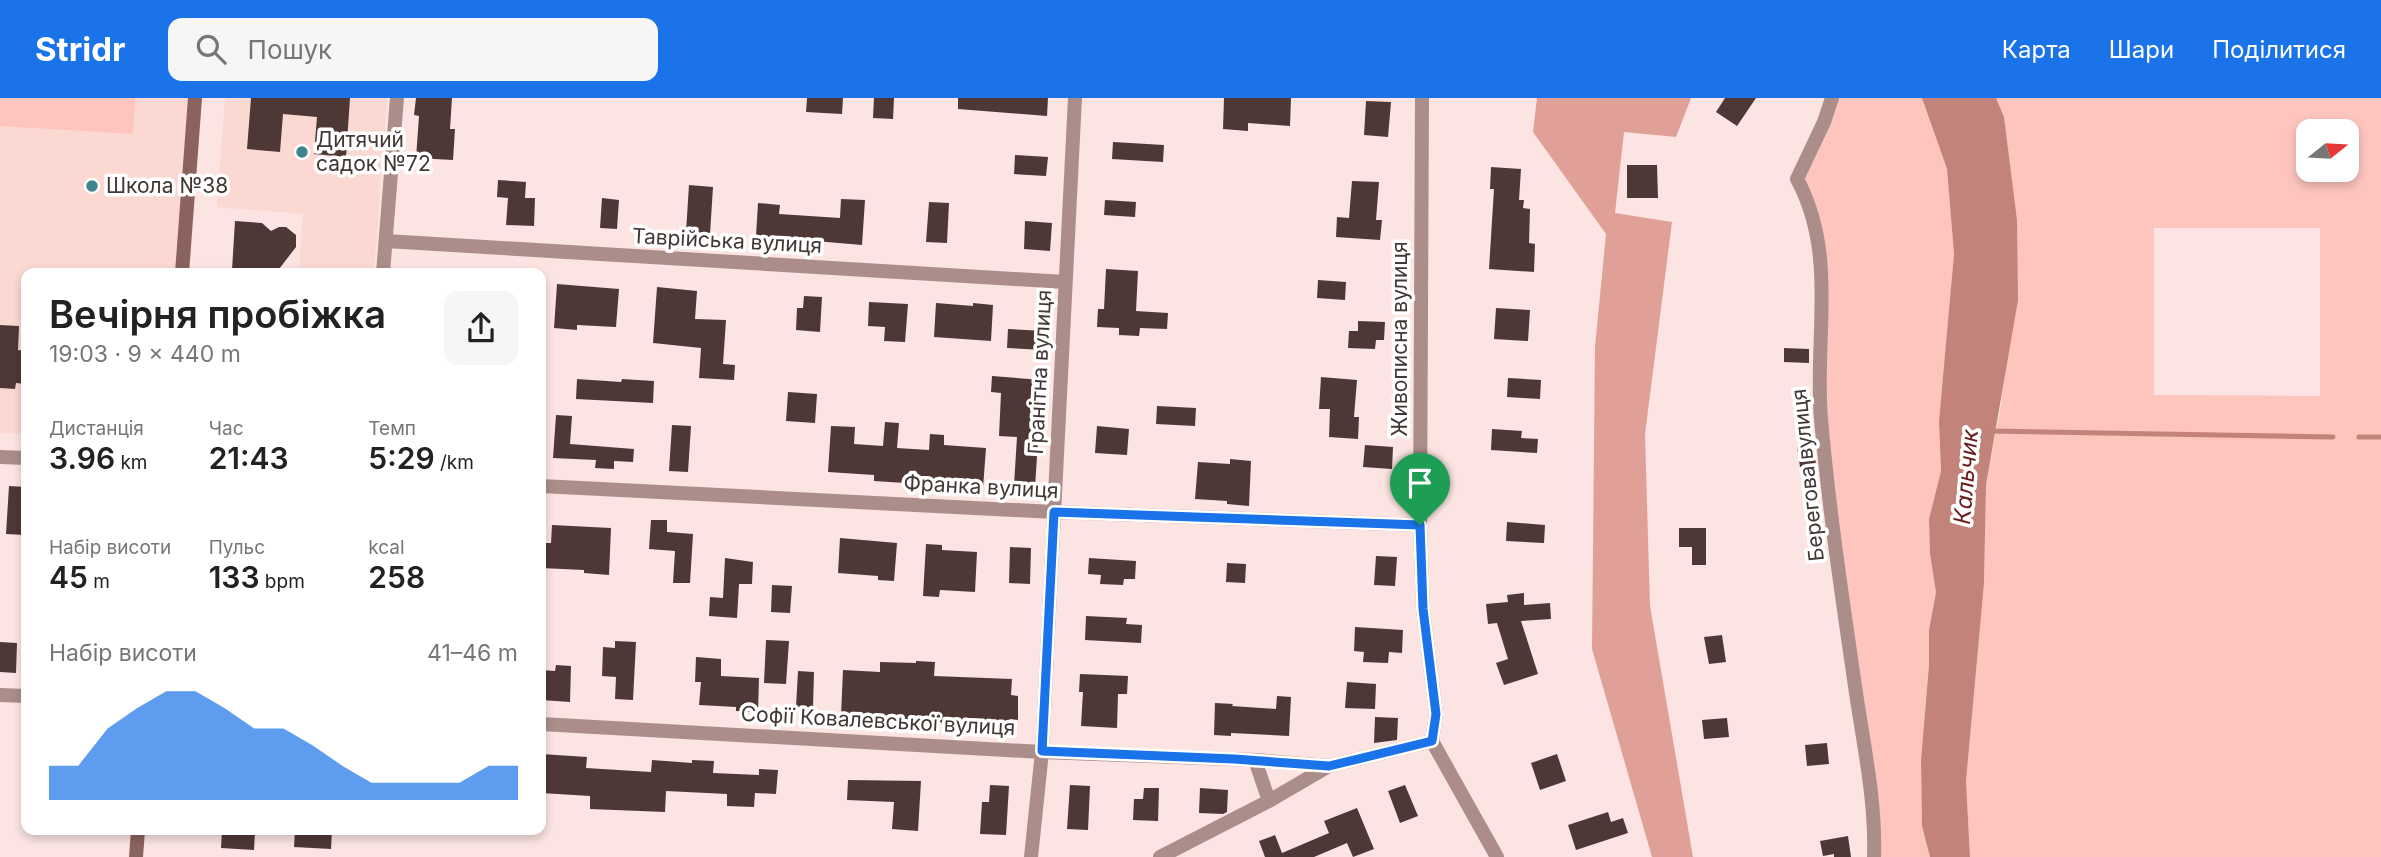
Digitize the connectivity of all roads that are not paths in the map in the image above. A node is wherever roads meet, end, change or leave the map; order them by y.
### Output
1 (195, 98) edge
2 (397, 98) edge
3 (1074, 98) edge
4 (1422, 98) edge
5 (1832, 98) edge
6 (386, 242) junction
7 (182, 268) edge
8 (383, 268) edge
9 (1065, 282) junction
10 (0, 457) edge
11 (21, 458) edge
12 (546, 486) edge
13 (1054, 512) junction
14 (1420, 525) junction
15 (0, 695) edge
16 (21, 696) edge
17 (546, 724) edge
18 (1432, 741) junction
19 (1042, 751) junction
20 (1255, 761) junction
21 (1329, 766) junction
22 (1269, 801) junction
23 (138, 835) edge
24 (136, 857) edge
25 (1031, 857) edge
26 (1160, 857) edge
27 (1497, 857) edge
28 (1874, 857) edge

1 - 7 street
2 - 6 street
3 - 9 street, Гранітна вулиця
4 - 14 street, Живописна вулиця
5 - 28 street, Берегова вулиця
6 - 8 street
6 - 9 street, Таврійська вулиця
9 - 13 street, Гранітна вулиця
10 - 11 street
12 - 13 street, Франка вулиця
13 - 14 street, Франка вулиця
13 - 19 street, Гранітна вулиця
14 - 18 street, Живописна вулиця
15 - 16 street
17 - 19 street, Софії Ковалевської вулиця
18 - 21 street, Софії Ковалевської вулиця
18 - 27 street
19 - 20 street, Софії Ковалевської вулиця
19 - 25 street, Гранітна вулиця
20 - 21 street, Софії Ковалевської вулиця
20 - 22 street
21 - 22 street
22 - 26 street
23 - 24 street

